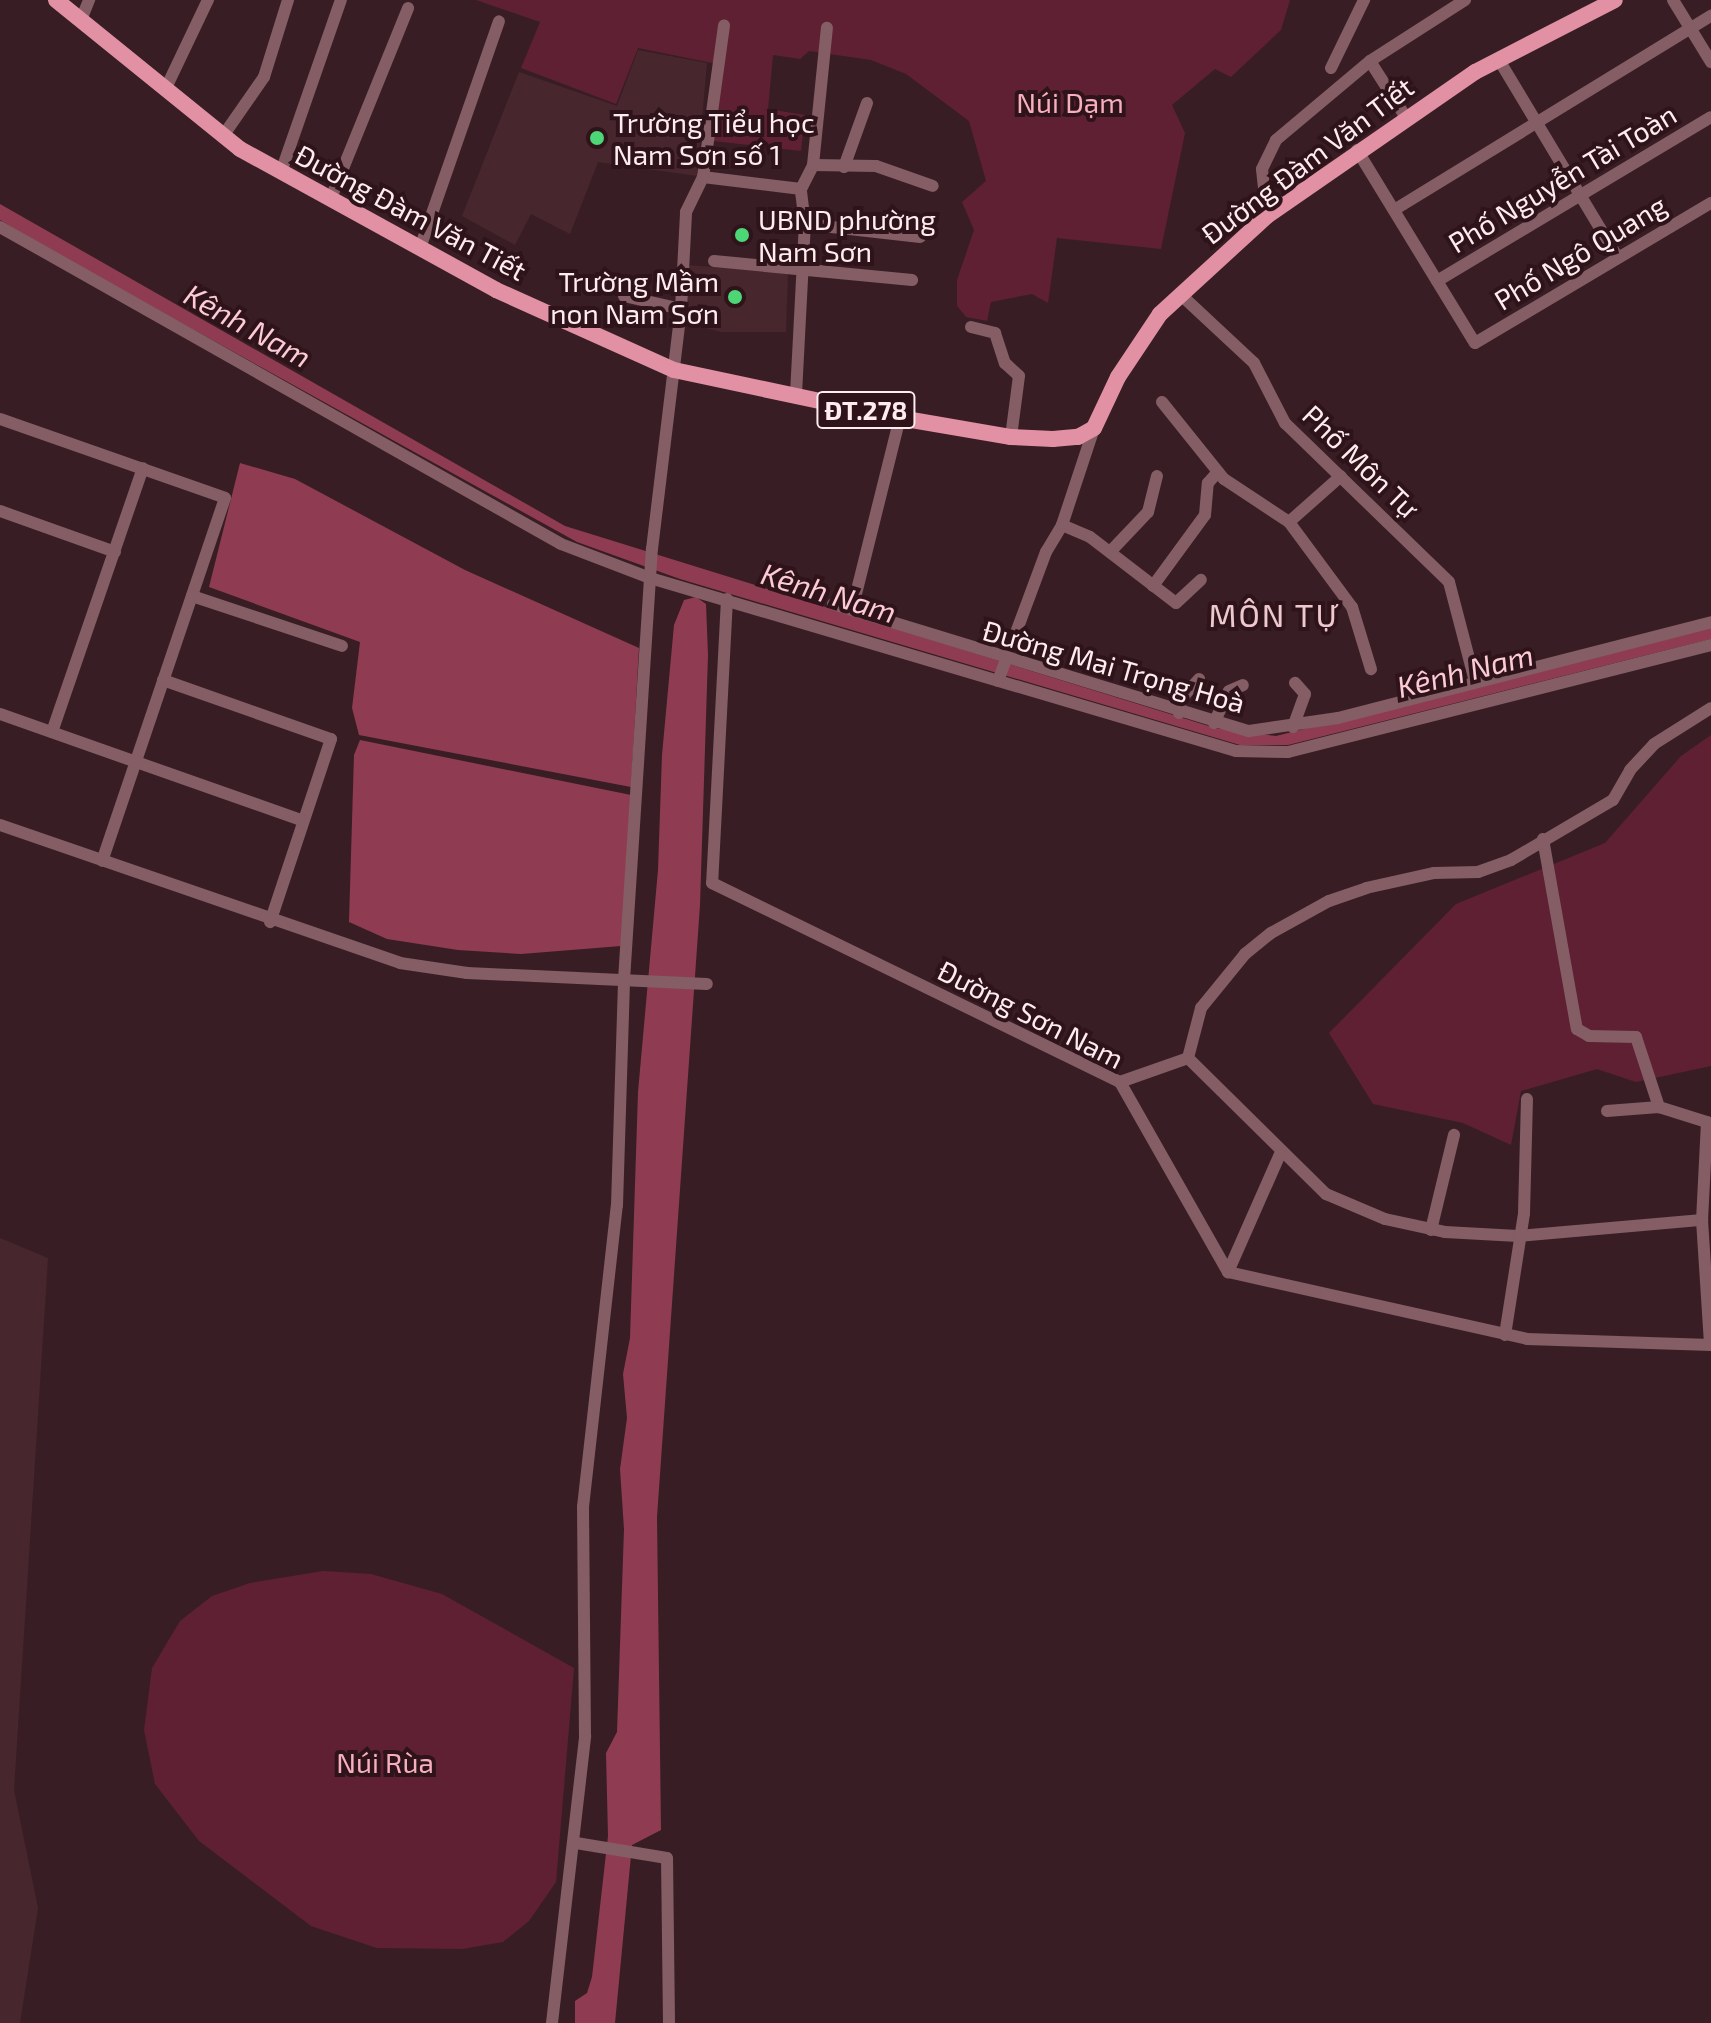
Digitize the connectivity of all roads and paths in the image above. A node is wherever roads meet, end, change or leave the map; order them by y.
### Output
1 (56, 0) edge
2 (89, 0) edge
3 (208, 0) edge
4 (288, 0) edge
5 (341, 0) edge
6 (1364, 0) edge
7 (1465, 0) edge
8 (1615, 0) edge
9 (1673, 0) edge
10 (1594, 4) edge
11 (408, 8) dead end
12 (1711, 16) edge
13 (81, 20) junction
14 (499, 21) dead end
15 (724, 25) dead end
16 (827, 28) dead end
17 (1691, 29) junction
18 (1499, 60) junction
19 (1370, 61) junction
20 (1711, 62) edge
21 (1331, 68) dead end
22 (165, 90) junction
23 (867, 103) dead end
24 (1405, 116) junction
25 (1711, 117) edge
26 (1536, 121) junction
27 (223, 136) junction
28 (1357, 150) junction
29 (813, 165) junction
30 (844, 167) junction
31 (281, 172) junction
32 (703, 177) junction
33 (933, 186) dead end
34 (801, 189) junction
35 (1579, 192) junction
36 (331, 198) junction
37 (1711, 203) edge
38 (1394, 210) junction
39 (1267, 216) junction
40 (805, 224) junction
41 (0, 227) edge
42 (920, 237) dead end
43 (420, 248) junction
44 (1617, 256) junction
45 (714, 261) dead end
46 (803, 269) junction
47 (912, 280) dead end
48 (1437, 281) junction
49 (1180, 294) junction
50 (624, 296) dead end
51 (681, 309) junction
52 (971, 327) dead end
53 (674, 370) junction
54 (796, 394) junction
55 (1162, 402) dead end
56 (900, 418) junction
57 (0, 419) edge
58 (1094, 428) junction
59 (1011, 437) junction
60 (143, 468) junction
61 (1218, 472) junction
62 (1157, 476) dead end
63 (1341, 476) junction
64 (0, 511) edge
65 (1289, 522) junction
66 (1062, 525) junction
67 (115, 552) junction
68 (1110, 552) junction
69 (650, 578) junction
70 (1201, 580) dead end
71 (1153, 586) junction
72 (192, 596) junction
73 (727, 599) junction
74 (833, 604) dead end
75 (852, 610) junction
76 (1711, 622) edge
77 (1711, 645) edge
78 (342, 646) dead end
79 (1005, 659) junction
80 (1371, 669) dead end
81 (1199, 679) dead end
82 (163, 680) junction
83 (998, 681) junction
84 (1475, 681) junction
85 (1295, 683) dead end
86 (1243, 685) dead end
87 (1711, 708) edge
88 (1179, 713) junction
89 (0, 714) edge
90 (1214, 723) junction
91 (1293, 727) junction
92 (52, 732) junction
93 (136, 761) junction
94 (303, 821) junction
95 (0, 825) edge
96 (1543, 839) junction
97 (102, 861) junction
98 (270, 922) junction
99 (628, 980) junction
100 (707, 984) dead end
101 (1188, 1058) junction
102 (1120, 1082) junction
103 (1527, 1099) dead end
104 (1659, 1107) junction
105 (1607, 1111) dead end
106 (1454, 1135) dead end
107 (1280, 1154) junction
108 (1702, 1220) junction
109 (1431, 1230) junction
110 (1518, 1236) junction
111 (1708, 1257) edge
112 (1228, 1272) junction
113 (1505, 1335) junction
114 (1711, 1345) edge
115 (576, 1843) junction
116 (552, 2023) edge
117 (669, 2023) edge

1 - 13 main road, Đường Đàm Văn Tiết / ĐT.278
2 - 13 street
3 - 22 street
4 - 27 street
5 - 31 street
6 - 21 street
7 - 19 street
8 - 10 main road, Đường Đàm Văn Tiết
9 - 17 street
10 - 18 main road, Đường Đàm Văn Tiết
11 - 36 street
12 - 17 street
13 - 22 main road, Đường Đàm Văn Tiết / ĐT.278
14 - 43 street
15 - 32 street
16 - 29 street
17 - 20 street
17 - 26 street
18 - 24 main road, Đường Đàm Văn Tiết
18 - 26 street
19 - 24 street
19 - 39 street
22 - 27 main road, Đường Đàm Văn Tiết / ĐT.278
23 - 30 street
24 - 28 main road, Đường Đàm Văn Tiết
25 - 35 street, Phố Nguyễn Tài Toàn
26 - 35 street
26 - 38 street
27 - 31 main road, Đường Đàm Văn Tiết / ĐT.278
28 - 38 street
28 - 39 main road, Đường Đàm Văn Tiết
29 - 30 street
29 - 34 street
30 - 33 street
31 - 36 main road, Đường Đàm Văn Tiết / ĐT.278
32 - 34 street
32 - 51 street
34 - 40 street
35 - 44 street
35 - 48 street, Phố Nguyễn Tài Toàn
36 - 43 main road, Đường Đàm Văn Tiết / ĐT.278
37 - 44 street, Phố Ngô Quang
38 - 48 street
39 - 49 main road, Đường Đàm Văn Tiết
40 - 42 street
40 - 46 street
41 - 69 street
43 - 53 main road, Đường Đàm Văn Tiết / ĐT.278
44 - 48 street, Phố Ngô Quang
45 - 46 street
46 - 47 street
46 - 54 street
49 - 58 main road, Đường Đàm Văn Tiết
49 - 63 street, Phố Môn Tự
50 - 51 street
51 - 53 street
52 - 59 street
53 - 54 main road, Đường Đàm Văn Tiết / ĐT.278
53 - 69 street
54 - 56 main road, Đường Đàm Văn Tiết / ĐT.278
55 - 61 street
56 - 59 main road, Đường Đàm Văn Tiết / ĐT.278
56 - 75 street
57 - 60 street
58 - 59 main road, Đường Đàm Văn Tiết / ĐT.278
58 - 66 street
60 - 67 street
60 - 72 street
61 - 65 street
61 - 71 street
62 - 68 street
63 - 65 street
63 - 84 street, Phố Môn Tự
64 - 67 street
65 - 80 street
66 - 68 street
66 - 79 street
67 - 92 street
68 - 71 street
69 - 73 street
69 - 99 street
70 - 71 street
72 - 78 street
72 - 82 street
73 - 83 street
73 - 102 street, Đường Sơn Nam
74 - 75 street, Đường Mai Trọng Hoà
75 - 79 street, Đường Mai Trọng Hoà
76 - 84 street, Đường Mai Trọng Hoà
77 - 83 street
79 - 83 street
79 - 88 street, Đường Mai Trọng Hoà
81 - 88 street
82 - 93 street
82 - 94 street
84 - 91 street, Đường Mai Trọng Hoà
85 - 91 street
86 - 90 street
87 - 96 street
88 - 90 street, Đường Mai Trọng Hoà
89 - 92 street
90 - 91 street, Đường Mai Trọng Hoà
92 - 93 street
93 - 94 street
93 - 97 street
94 - 98 street
95 - 97 street
96 - 101 street
96 - 104 street
97 - 98 street
98 - 99 street
99 - 100 street
99 - 115 street
101 - 102 street
101 - 107 street
102 - 112 street, Đường Sơn Nam
103 - 110 street
104 - 105 street
104 - 108 street
106 - 109 street
107 - 109 street
107 - 112 street
108 - 110 street
108 - 111 street
109 - 110 street
110 - 113 street
111 - 114 street
112 - 113 street
113 - 114 street
115 - 116 street
115 - 117 street

